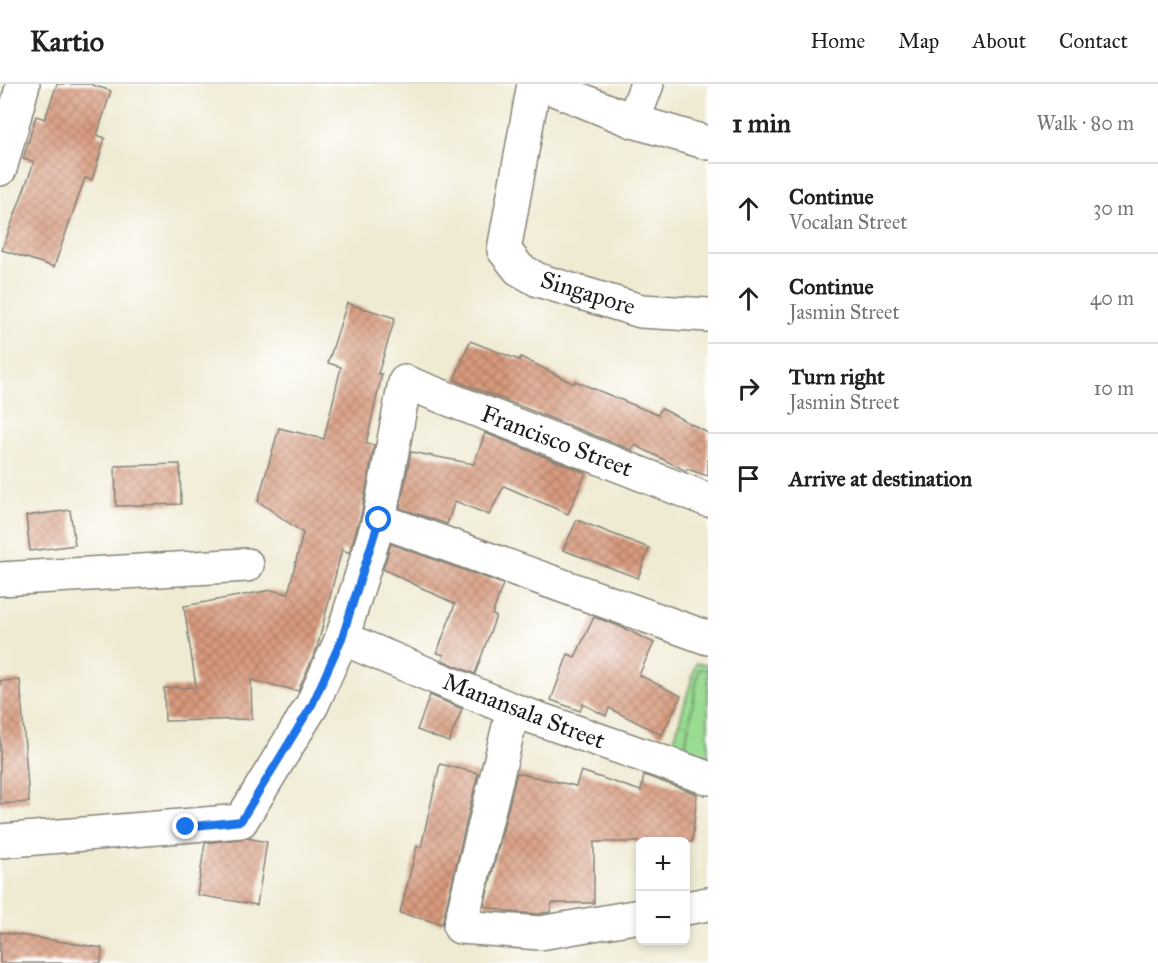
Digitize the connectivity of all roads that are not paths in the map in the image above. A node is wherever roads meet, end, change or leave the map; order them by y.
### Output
1 (24, 84) edge
2 (534, 84) edge
3 (542, 84) edge
4 (648, 84) edge
5 (633, 121) junction
6 (708, 143) edge
7 (0, 169) edge
8 (708, 315) edge
9 (708, 500) edge
10 (379, 520) junction
11 (247, 565) dead end
12 (1, 571) edge
13 (342, 638) junction
14 (708, 638) edge
15 (513, 710) junction
16 (708, 778) edge
17 (0, 841) edge
18 (708, 904) edge
19 (690, 907) edge
20 (636, 917) edge

1 - 7 street
2 - 8 street, Singapore
3 - 5 street
4 - 5 street
5 - 6 street
9 - 10 street, Francisco Street
10 - 13 street
10 - 14 street
11 - 12 street
13 - 15 street, Manansala Street
13 - 17 street
15 - 16 street, Manansala Street
15 - 20 street
18 - 19 street

